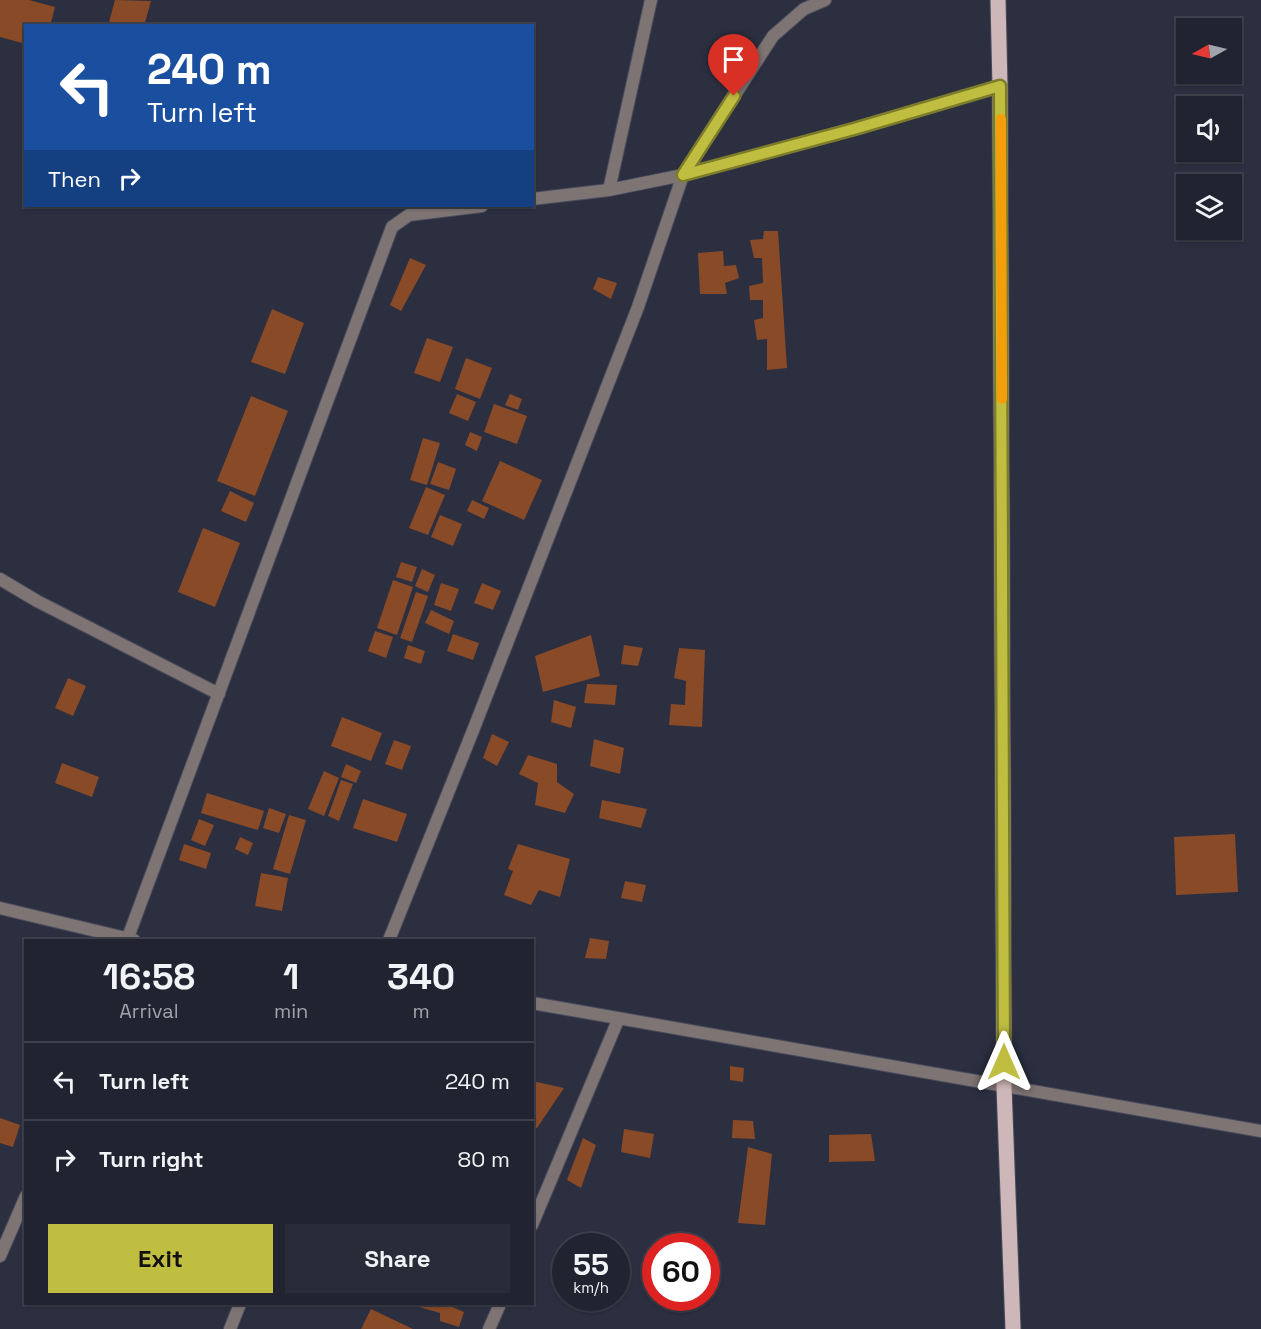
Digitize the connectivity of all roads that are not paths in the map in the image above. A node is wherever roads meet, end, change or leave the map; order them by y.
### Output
1 (651, 0) edge
2 (825, 0) edge
3 (998, 0) edge
4 (1000, 86) junction
5 (683, 175) junction
6 (609, 190) junction
7 (534, 199) edge
8 (474, 207) edge
9 (0, 579) edge
10 (219, 694) junction
11 (0, 908) edge
12 (126, 939) edge
13 (130, 939) edge
14 (389, 939) edge
15 (534, 1004) edge
16 (618, 1020) junction
17 (1004, 1086) junction
18 (1261, 1131) edge
19 (24, 1201) edge
20 (534, 1220) edge
21 (0, 1256) edge
22 (240, 1305) edge
23 (500, 1305) edge
24 (230, 1329) edge
25 (489, 1329) edge
26 (1013, 1329) edge

1 - 6 street
2 - 5 street
3 - 4 main road
4 - 5 street
4 - 17 main road
5 - 6 street
5 - 14 street
6 - 7 street
8 - 10 street
9 - 10 street
10 - 13 street
11 - 12 street
15 - 16 street
16 - 17 street
16 - 20 street
17 - 18 street
17 - 26 main road
19 - 21 street
22 - 24 street
23 - 25 street

